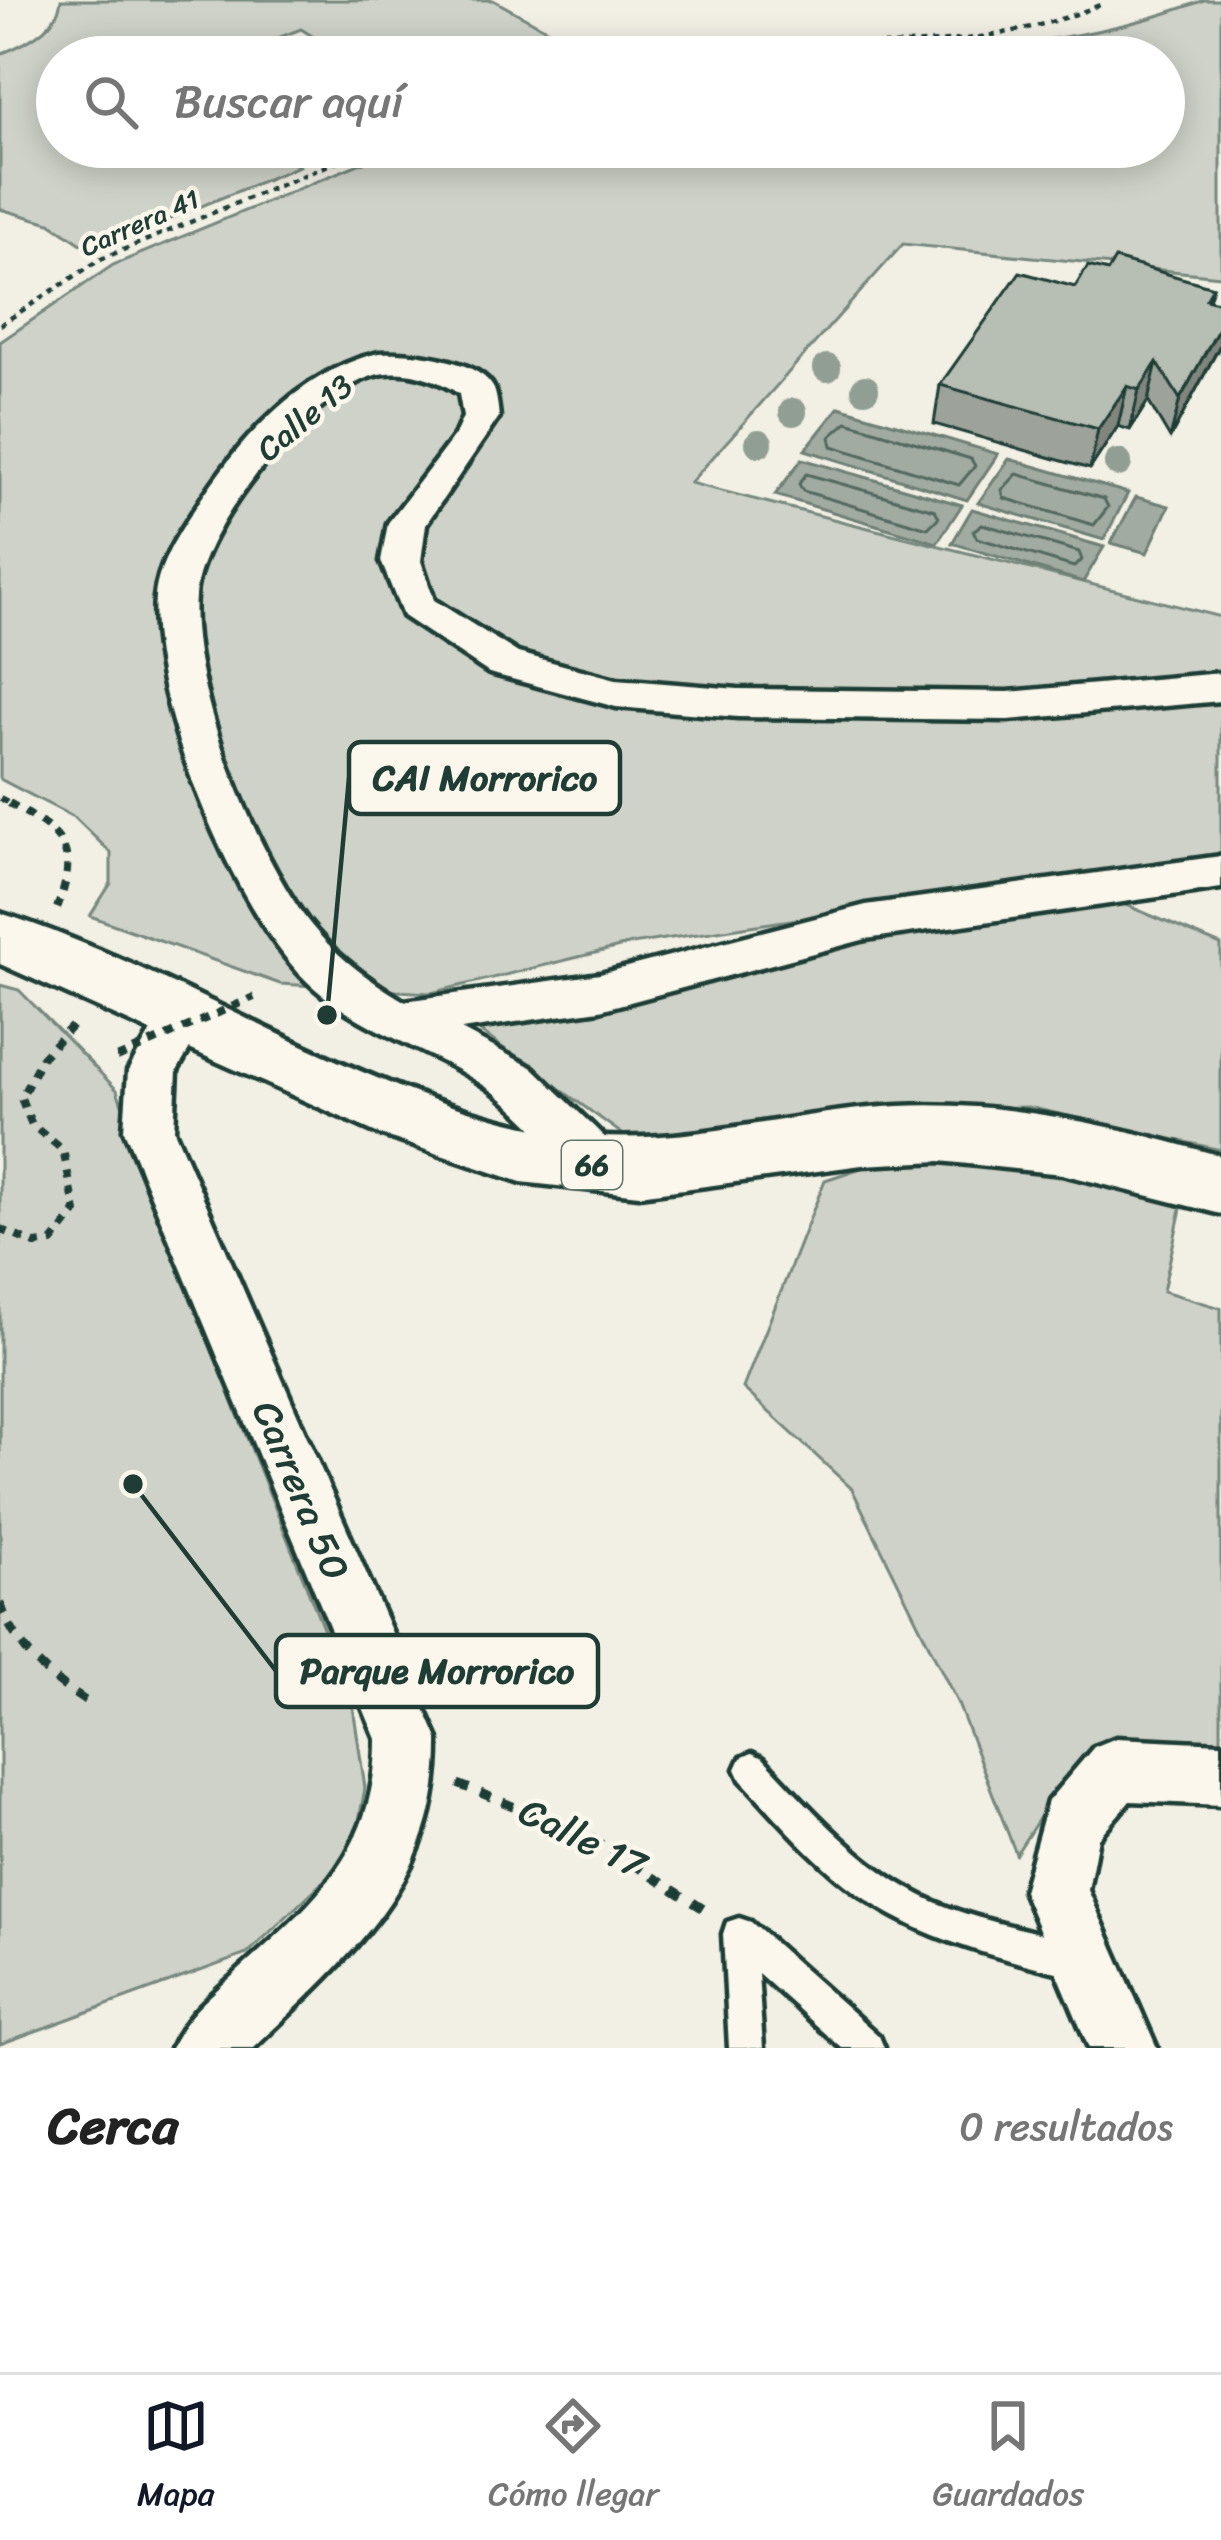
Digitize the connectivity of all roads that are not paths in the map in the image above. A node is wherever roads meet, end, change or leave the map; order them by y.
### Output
1 (1221, 686) edge
2 (1221, 872) edge
3 (18, 945) edge
4 (183, 1018) junction
5 (398, 1020) junction
6 (601, 1166) junction
7 (1221, 1185) edge
8 (752, 1769) dead end
9 (1221, 1774) edge
10 (1087, 1964) junction
11 (205, 2048) edge
12 (746, 2048) edge
13 (866, 2048) edge
14 (1123, 2048) edge

1 - 5 street, Calle 13
2 - 5 street
3 - 4 highway, 66
4 - 6 highway, 66
4 - 11 street, Carrera 50
5 - 6 street, Calle 13
6 - 7 highway, 66
8 - 10 lane
9 - 10 street
10 - 14 street
12 - 13 lane

